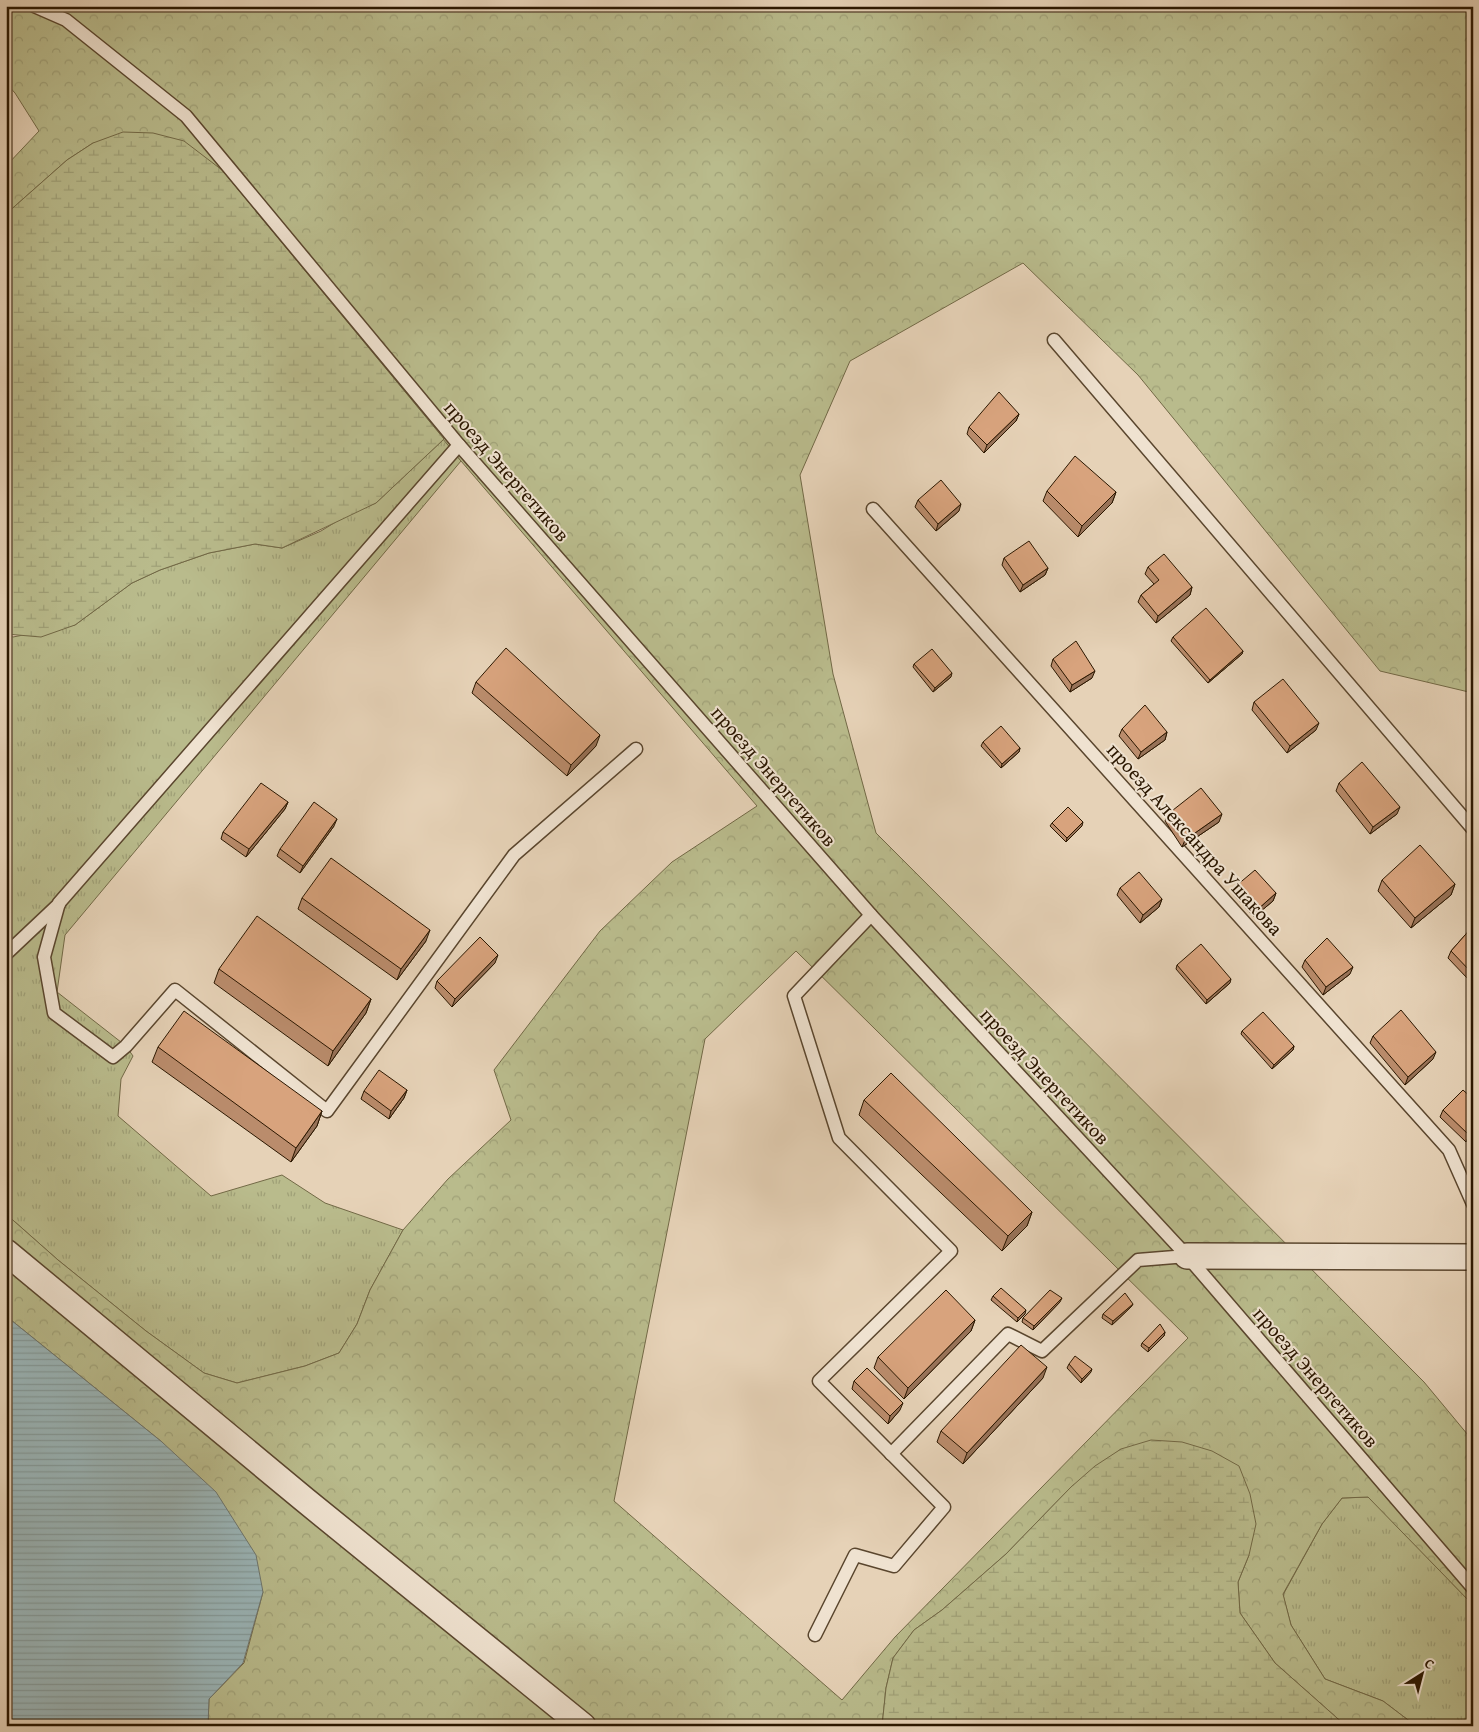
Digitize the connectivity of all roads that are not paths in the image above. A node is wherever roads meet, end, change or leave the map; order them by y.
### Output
1 (34, 6) edge
2 (1054, 340) dead end
3 (459, 445) junction
4 (873, 508) dead end
5 (636, 749) dead end
6 (1473, 829) edge
7 (59, 903) junction
8 (871, 915) junction
9 (6, 954) edge
10 (1473, 1204) edge
11 (6, 1252) edge
12 (1187, 1256) junction
13 (1473, 1257) edge
14 (891, 1454) junction
15 (1473, 1588) edge
16 (815, 1636) dead end
17 (583, 1726) edge

1 - 3 lane, проезд Энергетиков
2 - 6 lane
3 - 7 lane
3 - 8 lane, проезд Энергетиков
4 - 10 lane, проезд Александра Ушакова
5 - 7 lane
7 - 9 lane
8 - 12 lane, проезд Энергетиков
8 - 14 lane
11 - 17 street
12 - 13 street
12 - 14 lane
12 - 15 lane, проезд Энергетиков
14 - 16 lane

